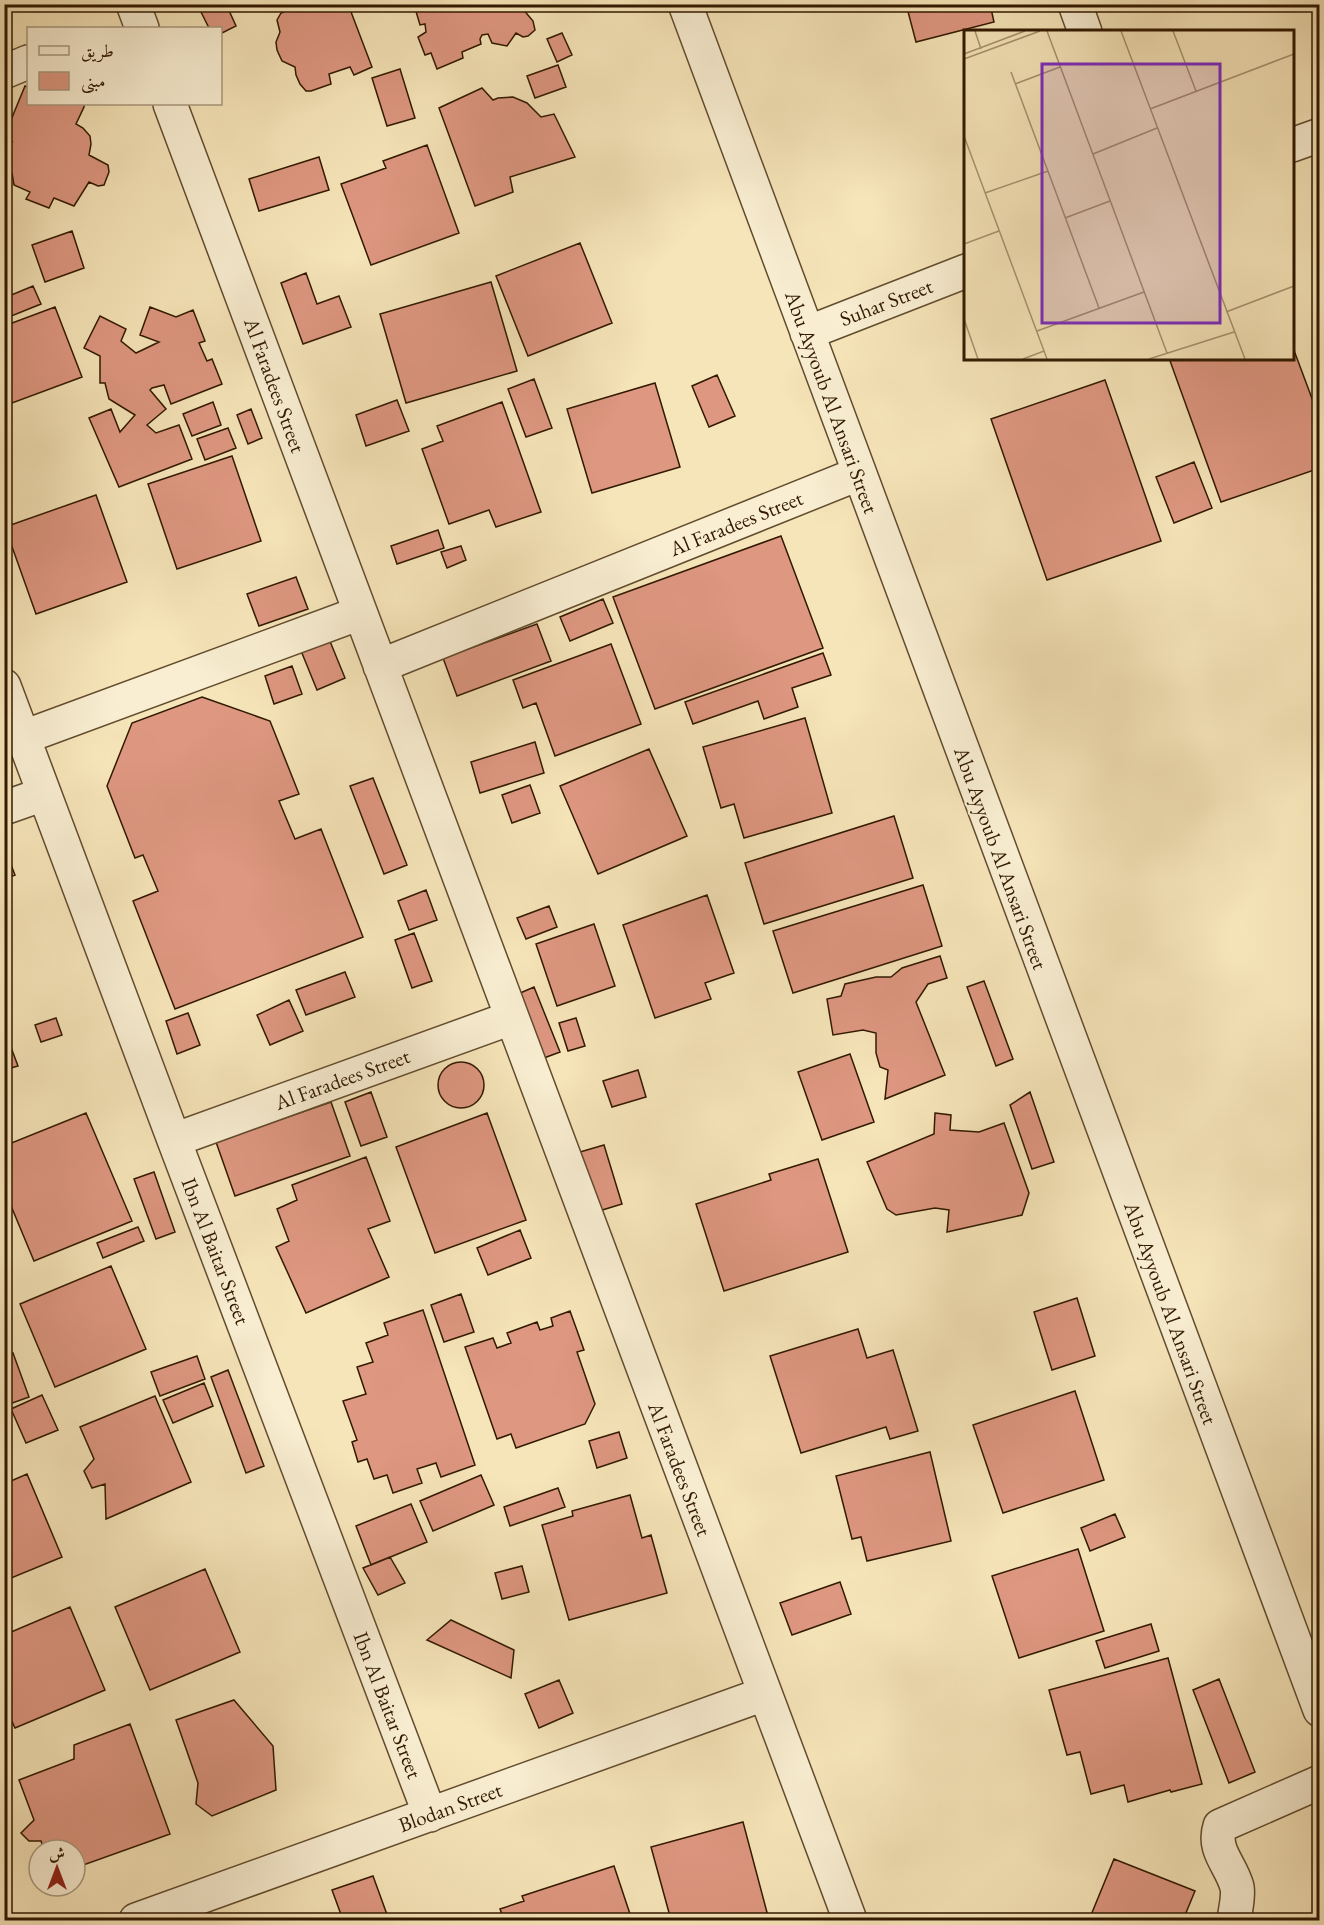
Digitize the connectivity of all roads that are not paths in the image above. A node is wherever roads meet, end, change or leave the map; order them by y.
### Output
1 (685, 4) edge
2 (1075, 4) edge
3 (1084, 30) edge
4 (27, 62) edge
5 (4, 72) edge
6 (170, 105) edge
7 (1320, 135) edge
8 (1294, 145) edge
9 (964, 272) edge
10 (807, 333) junction
11 (858, 474) junction
12 (360, 613) junction
13 (380, 666) junction
14 (4, 686) edge
15 (24, 737) junction
16 (44, 794) junction
17 (4, 808) edge
18 (511, 1018) junction
19 (174, 1140) junction
20 (764, 1694) junction
21 (1320, 1710) edge
22 (1320, 1782) edge
23 (430, 1815) junction
24 (136, 1920) edge
25 (850, 1920) edge
26 (1234, 1920) edge

1 - 10 street, Abu Ayyoub Al Ansari Street
2 - 3 street
4 - 5 street
6 - 12 street, Al Faradees Street
7 - 8 street
9 - 10 street, Suhar Street
10 - 11 street, Abu Ayyoub Al Ansari Street
11 - 13 street, Al Faradees Street
11 - 21 street, Abu Ayyoub Al Ansari Street
12 - 13 street, Al Faradees Street
12 - 15 street
13 - 18 street, Al Faradees Street
14 - 15 street, Ibn Al Baitar Street
15 - 16 street, Ibn Al Baitar Street
16 - 17 street
16 - 19 street, Ibn Al Baitar Street
18 - 19 street, Al Faradees Street
18 - 20 street, Al Faradees Street
19 - 23 street, Ibn Al Baitar Street
20 - 23 street, Blodan Street
20 - 25 street, Al Faradees Street
22 - 26 street
23 - 24 street, Blodan Street

